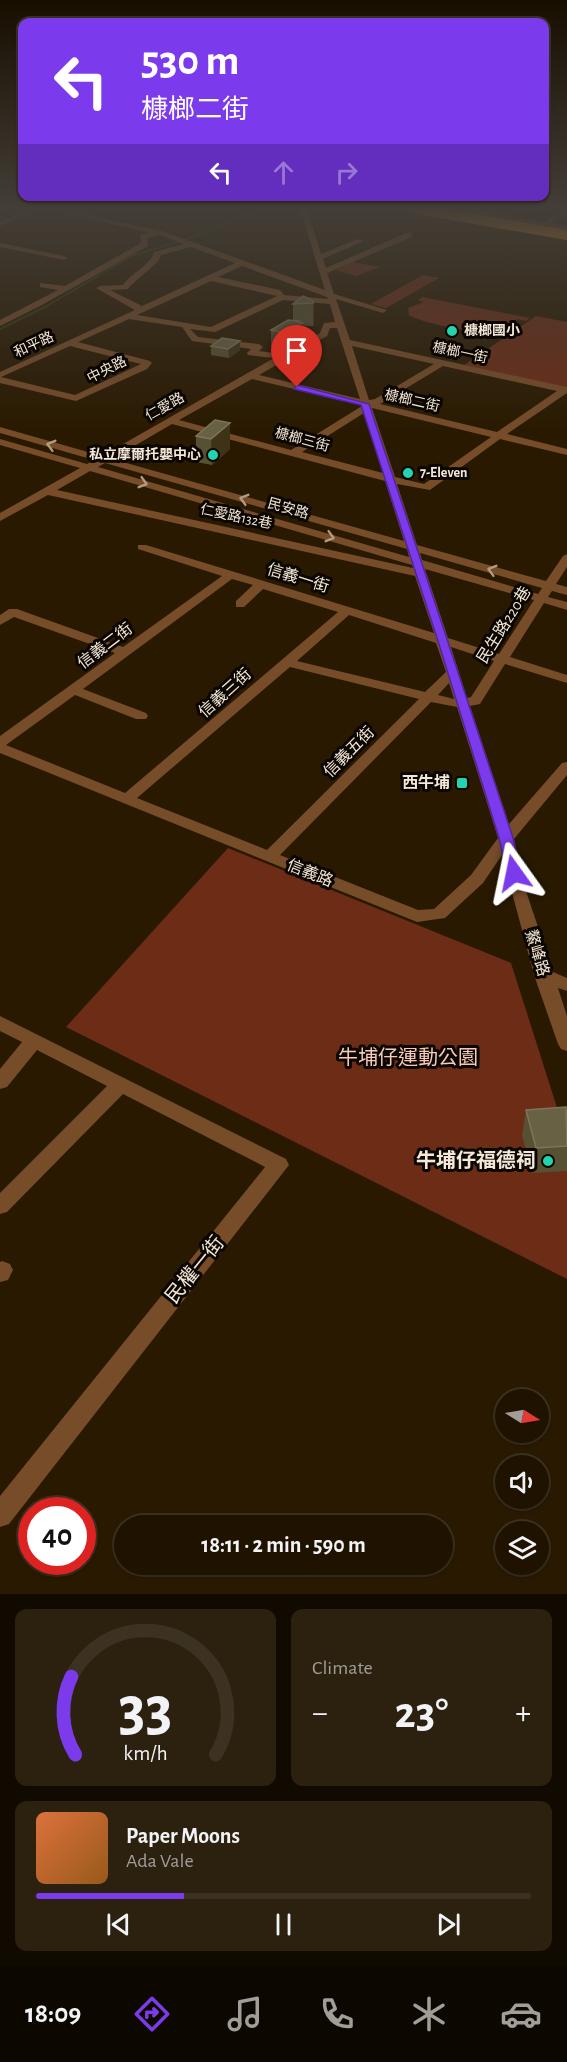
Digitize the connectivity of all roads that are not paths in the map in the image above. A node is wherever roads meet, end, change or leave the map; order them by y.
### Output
1 (77, 283) edge
2 (79, 283) edge
3 (128, 283) edge
4 (199, 283) edge
5 (236, 283) edge
6 (292, 283) edge
7 (326, 283) edge
8 (43, 285) dead end
9 (96, 287) junction
10 (66, 289) junction
11 (282, 297) junction
12 (331, 299) junction
13 (142, 310) junction
14 (383, 310) dead end
15 (129, 316) junction
16 (0, 323) edge
17 (341, 325) junction
18 (183, 326) junction
19 (304, 332) edge
20 (324, 334) junction
21 (347, 342) junction
22 (70, 343) junction
23 (285, 357) junction
24 (441, 363) junction
25 (0, 375) edge
26 (251, 376) junction
27 (0, 380) edge
28 (566, 390) edge
29 (365, 406) junction
30 (171, 421) junction
31 (0, 430) edge
32 (498, 436) junction
33 (0, 442) edge
34 (567, 452) edge
35 (293, 453) junction
36 (102, 459) junction
37 (87, 467) junction
38 (389, 479) junction
39 (45, 491) junction
40 (0, 518) edge
41 (142, 547) dead end
42 (413, 547) junction
43 (567, 558) edge
44 (420, 568) junction
45 (230, 575) junction
46 (261, 584) junction
47 (549, 586) junction
48 (567, 591) edge
49 (541, 598) junction
50 (240, 604) dead end
51 (567, 606) edge
52 (347, 611) junction
53 (0, 621) edge
54 (444, 641) junction
55 (124, 652) junction
56 (502, 659) junction
57 (287, 662) junction
58 (453, 672) junction
59 (567, 680) edge
60 (75, 690) junction
61 (429, 697) junction
62 (463, 702) junction
63 (141, 716) dead end
64 (0, 745) edge
65 (567, 766) edge
66 (126, 800) junction
67 (506, 838) junction
68 (269, 857) junction
69 (543, 975) junction
70 (567, 985) edge
71 (0, 1023) edge
72 (35, 1040) junction
73 (567, 1044) edge
74 (0, 1082) edge
75 (120, 1084) junction
76 (0, 1206) edge
77 (0, 1515) edge

1 - 10 street
2 - 9 street
3 - 9 street
4 - 13 street, 和平路
5 - 11 street
6 - 12 street
7 - 12 street, 鰲峰路
8 - 10 street
9 - 13 street
10 - 16 street
11 - 12 street
11 - 18 street
12 - 14 street
12 - 17 street, 鰲峰路
13 - 15 street, 和平路
15 - 18 street
15 - 22 street, 和平路
17 - 20 street, 仁愛路
17 - 21 street, 鰲峰路
18 - 23 street
19 - 20 street
20 - 23 street, 仁愛路
21 - 24 street, 槺榔一街
21 - 29 street, 鰲峰路
22 - 25 street, 和平路
22 - 27 street, 中央路
23 - 26 street, 仁愛路
24 - 28 street, 槺榔一街
24 - 29 street
26 - 29 street, 槺榔二街
26 - 30 street, 仁愛路
28 - 32 street
29 - 32 street, 槺榔二街
29 - 35 street
29 - 38 street, 鰲峰路
30 - 35 street, 槺榔三街
30 - 36 street, 仁愛路
36 -> 31 street, 民安路
32 - 34 street, 槺榔二街
32 - 38 street, 槺榔三街
33 - 37 street, 民安路
35 - 38 street, 槺榔三街
36 - 37 street, 仁愛路
42 -> 36 street, 民安路
37 - 39 street, 仁愛路
37 -> 44 street, 民安路
38 - 42 street, 鰲峰路
39 - 40 street, 仁愛路
39 - 44 street, 仁愛路132巷
41 - 45 street, 信義一街
42 - 44 street, 鰲峰路
47 -> 42 street, 民安路
43 - 47 street, 民生路220巷
44 - 49 street, 民安路
44 - 54 street, 鰲峰路
45 - 46 street, 信義一街
45 - 55 street, 信義二街
46 - 50 street
46 - 52 street, 信義一街
47 - 48 street, 民安路
47 - 49 street, 民生路220巷
49 - 51 street, 民安路
49 - 56 street, 民生路220巷
52 - 54 street, 信義一街
52 - 57 street, 信義三街
53 - 55 street
54 - 56 street
54 - 58 street, 鰲峰路
55 - 60 street, 信義二街
56 - 59 street
56 - 62 street, 民生路220巷
57 - 61 street
57 - 66 street, 信義三街
58 - 61 street, 信義五街
58 - 62 street, 鰲峰路
60 - 63 street
60 - 64 street, 信義二街
61 - 62 street
61 - 68 street, 信義五街
62 - 67 street, 鰲峰路
64 - 66 street, 信義路
65 - 67 street, 信義路
66 - 68 street, 信義路
67 - 68 street, 信義路
67 - 69 street, 鰲峰路
69 - 70 street
69 - 73 street, 鰲峰路
71 - 72 street, 民權一街
72 - 74 street
72 - 75 street, 民權一街
75 - 76 street
75 - 77 street, 民權一街

